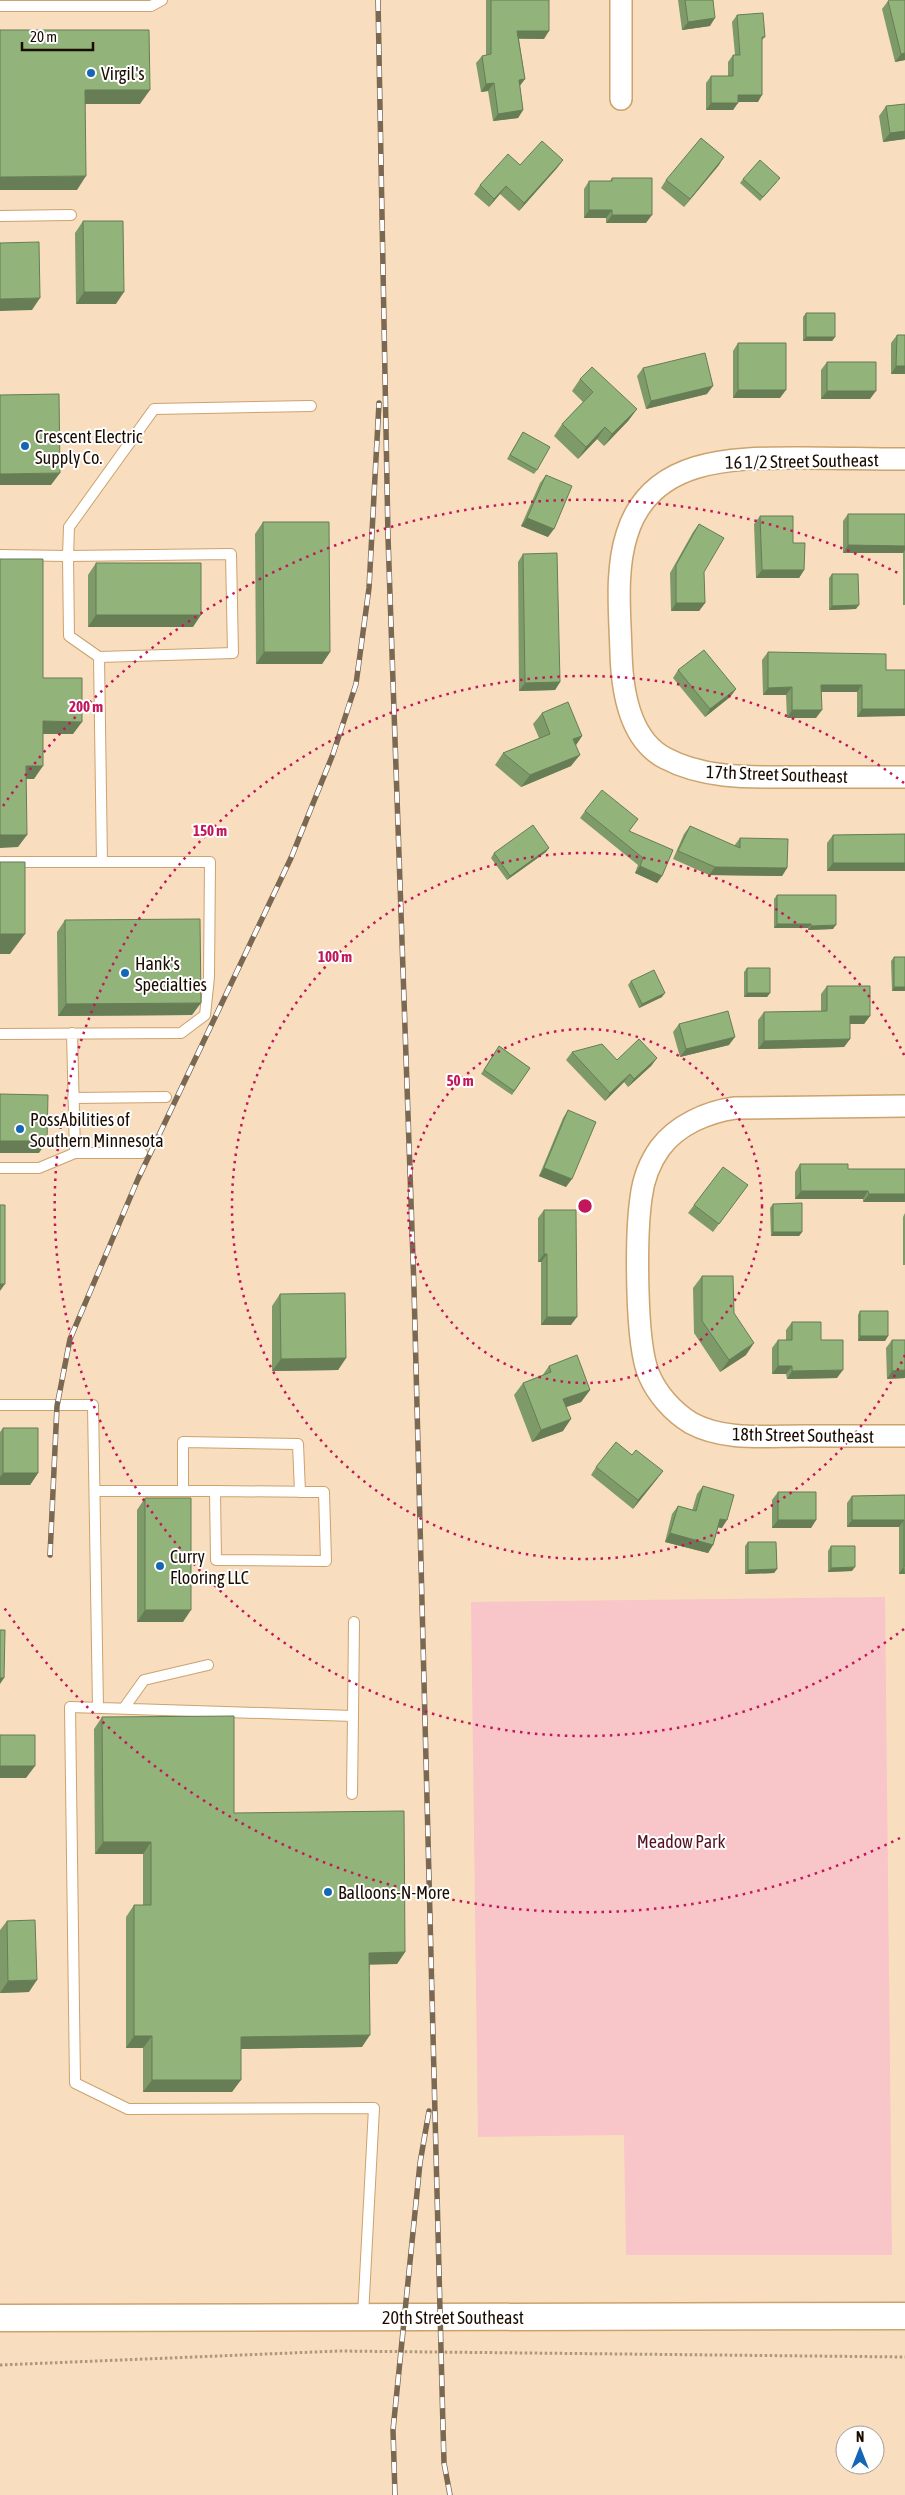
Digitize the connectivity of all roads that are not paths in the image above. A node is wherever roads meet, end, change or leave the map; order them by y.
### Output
1 (162, 0) edge
2 (621, 0) edge
3 (0, 6) edge
4 (621, 98) dead end
5 (0, 216) edge
6 (71, 216) dead end
7 (311, 406) dead end
8 (905, 459) edge
9 (0, 555) edge
10 (68, 556) junction
11 (620, 639) joint
12 (99, 657) junction
13 (905, 777) edge
14 (0, 862) edge
15 (102, 862) junction
16 (72, 1033) junction
17 (0, 1034) edge
18 (166, 1097) dead end
19 (73, 1098) junction
20 (905, 1106) edge
21 (75, 1153) junction
22 (142, 1153) dead end
23 (0, 1168) edge
24 (0, 1405) edge
25 (905, 1436) edge
26 (95, 1491) junction
27 (183, 1491) junction
28 (215, 1491) junction
29 (300, 1492) junction
30 (354, 1622) dead end
31 (208, 1665) dead end
32 (98, 1708) junction
33 (124, 1708) junction
34 (353, 1716) junction
35 (352, 1794) dead end
36 (905, 2316) edge
37 (363, 2317) junction
38 (0, 2318) edge

1 - 3 lane
2 - 4 street
5 - 6 lane
7 - 10 lane
8 - 11 street, 16 1/2 Street Southeast
9 - 10 lane
10 - 12 lane
10 - 12 lane
11 - 13 street, 17th Street Southeast
12 - 15 lane
14 - 15 lane
15 - 16 lane
16 - 17 lane
16 - 19 lane
18 - 19 lane
19 - 21 lane
20 - 25 street, 18th Street Southeast
21 - 22 lane
21 - 23 lane
24 - 26 lane
26 - 27 lane
26 - 32 lane
27 - 28 lane
27 - 29 lane
28 - 29 lane
28 - 29 lane
30 - 34 lane
31 - 33 lane
32 - 33 lane
32 - 37 lane
33 - 34 lane
34 - 35 lane
36 - 37 street, 20th Street Southeast
37 - 38 street, 20th Street Southeast

